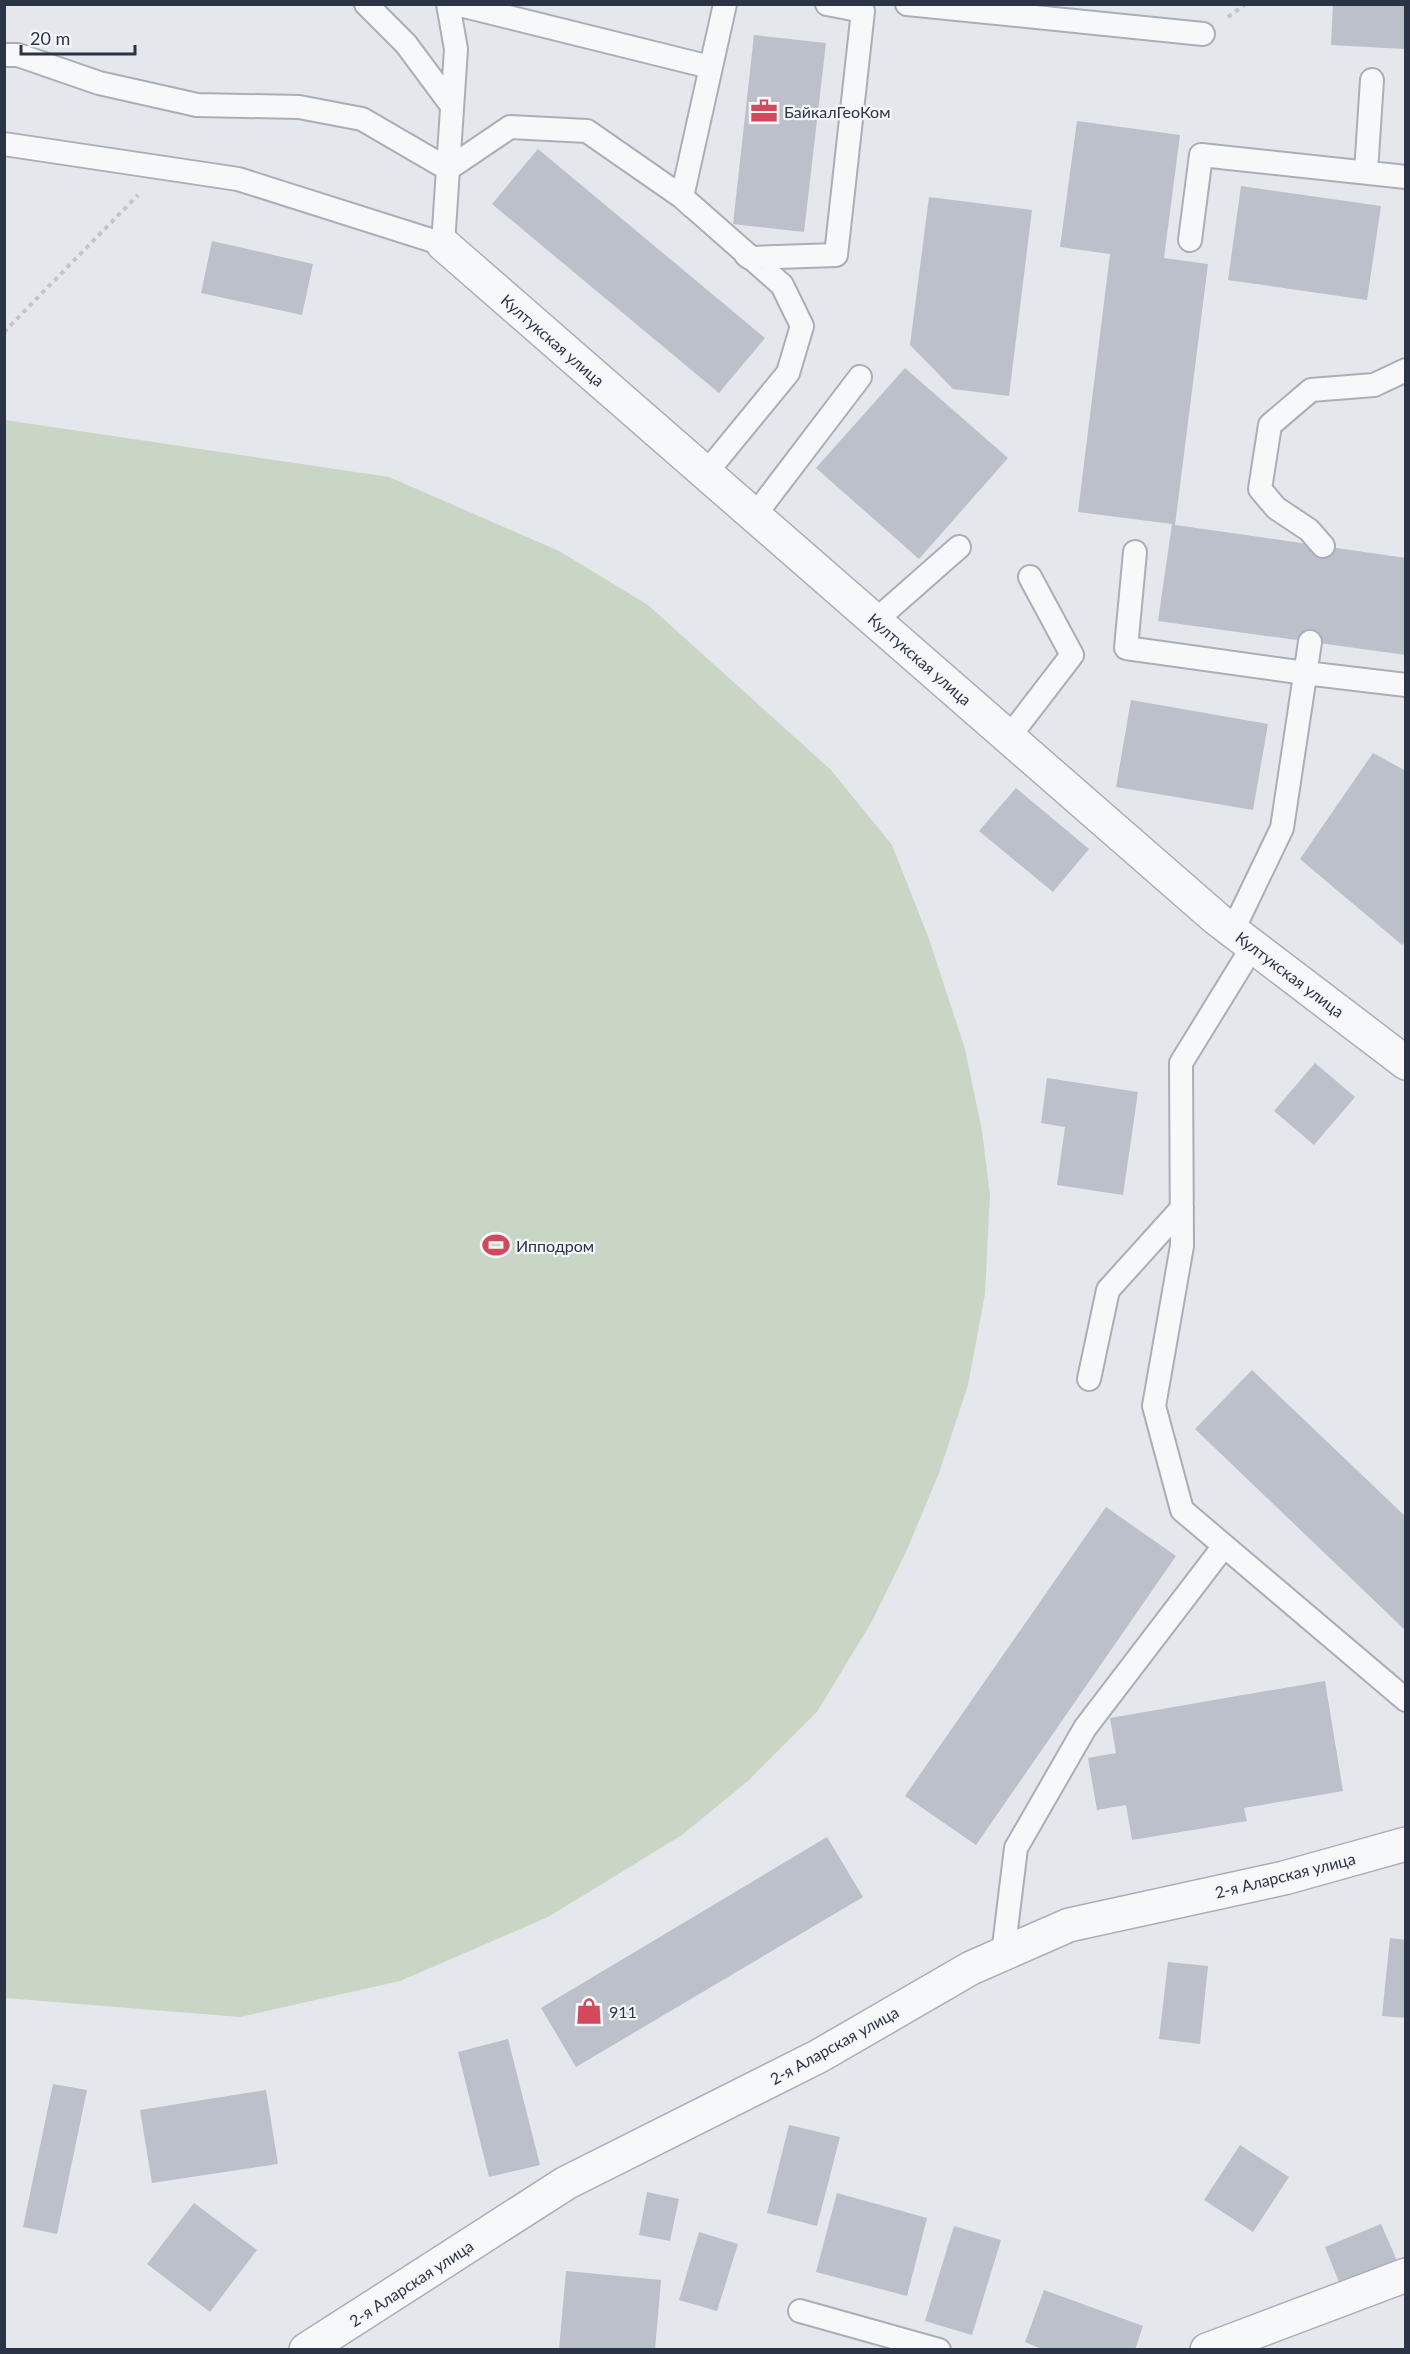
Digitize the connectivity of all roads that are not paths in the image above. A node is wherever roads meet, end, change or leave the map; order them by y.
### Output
1 (366, 4) edge
2 (448, 4) edge
3 (456, 4) edge
4 (725, 4) edge
5 (827, 4) edge
6 (908, 4) edge
7 (1203, 34) dead end
8 (4, 55) edge
9 (710, 68) junction
10 (1372, 80) dead end
11 (452, 106) junction
12 (4, 144) edge
13 (448, 169) junction
14 (1366, 172) junction
15 (1406, 177) edge
16 (682, 197) junction
17 (1190, 240) dead end
18 (443, 244) junction
19 (750, 258) junction
20 (1406, 370) edge
21 (860, 377) dead end
22 (706, 473) junction
23 (755, 516) junction
24 (1323, 546) dead end
25 (959, 547) dead end
26 (1135, 552) dead end
27 (1030, 577) dead end
28 (875, 621) junction
29 (1310, 642) dead end
30 (1305, 673) junction
31 (1406, 685) edge
32 (1009, 737) junction
33 (1243, 938) junction
34 (1406, 1063) edge
35 (1182, 1208) junction
36 (1089, 1379) dead end
37 (1224, 1546) junction
38 (1406, 1700) edge
39 (1406, 1844) edge
40 (1003, 1954) junction
41 (1406, 2275) edge
42 (800, 2311) dead end
43 (306, 2349) edge
44 (939, 2349) edge
45 (1207, 2349) edge

1 - 11 lane
2 - 11 lane
3 - 9 lane
4 - 9 lane
5 - 19 lane
6 - 7 lane
8 - 13 lane
9 - 16 lane
10 - 14 lane
11 - 13 lane
12 - 18 lane
13 - 16 lane
13 - 18 lane
14 - 15 lane
14 - 17 lane
16 - 19 lane
18 - 22 street, Култукская улица
19 - 22 lane
20 - 24 lane
21 - 23 lane
22 - 23 street, Култукская улица
23 - 28 street, Култукская улица
25 - 28 lane
26 - 30 lane
27 - 32 lane
28 - 32 street, Култукская улица
29 - 30 lane
30 - 31 lane
30 - 33 lane
32 - 33 street, Култукская улица
33 - 34 street, Култукская улица
33 - 35 lane
35 - 36 lane
35 - 37 lane
37 - 38 lane
37 - 40 lane
39 - 40 street, 2-я Аларская улица
40 - 43 street, 2-я Аларская улица
41 - 45 street
42 - 44 lane

